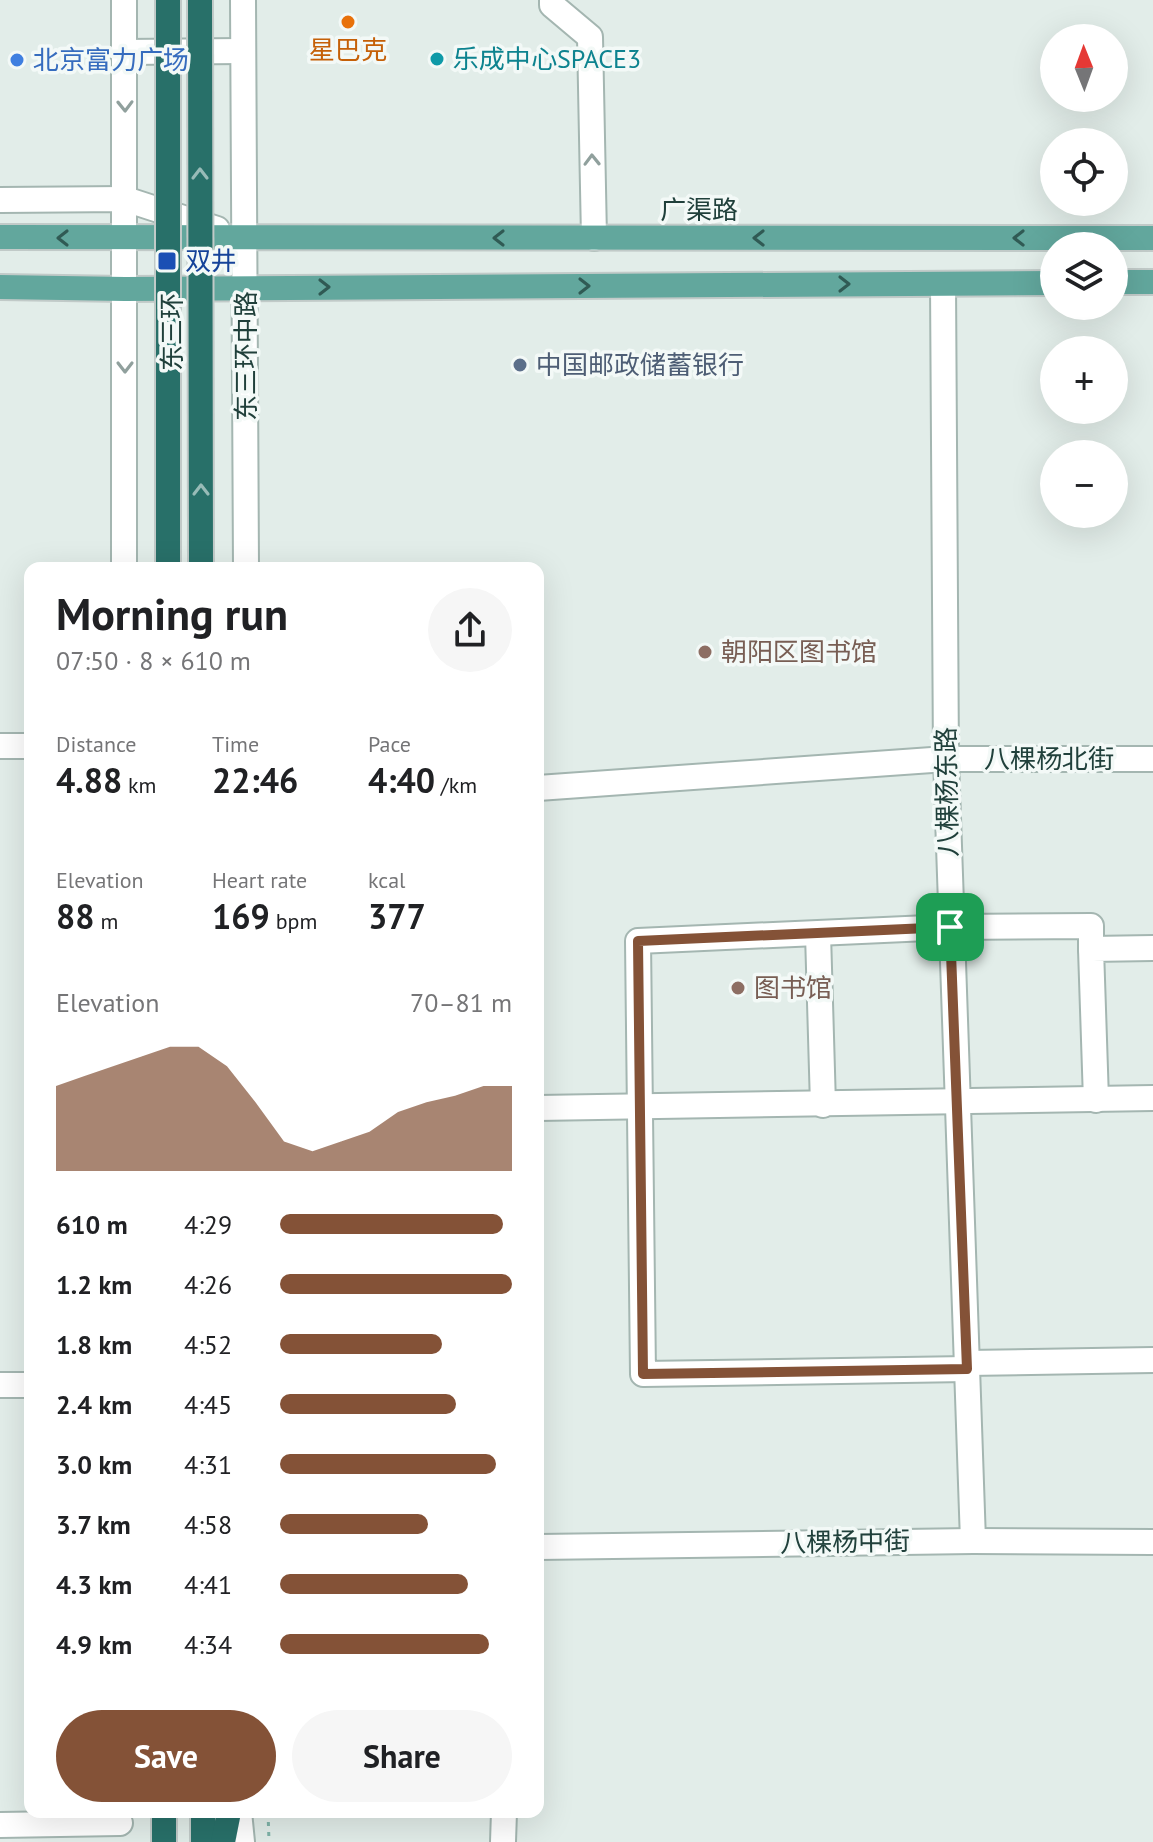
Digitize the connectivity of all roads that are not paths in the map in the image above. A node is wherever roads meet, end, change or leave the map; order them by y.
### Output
1 (124, 0) edge
2 (168, 0) edge
3 (200, 0) edge
4 (243, 0) edge
5 (552, 0) edge
6 (243, 51) junction
7 (124, 52) junction
8 (125, 199) junction
9 (0, 200) edge
10 (0, 237) edge
11 (126, 238) junction
12 (594, 238) junction
13 (1153, 238) edge
14 (245, 239) junction
15 (1128, 282) edge
16 (1153, 282) edge
17 (1040, 283) edge
18 (943, 284) junction
19 (0, 287) edge
20 (246, 288) junction
21 (125, 289) junction
22 (124, 562) edge
23 (168, 562) edge
24 (201, 562) edge
25 (246, 562) edge
26 (0, 746) edge
27 (24, 746) edge
28 (946, 759) junction
29 (1153, 759) edge
30 (544, 788) edge
31 (950, 927) junction
32 (818, 934) junction
33 (1153, 948) edge
34 (1091, 949) junction
35 (1153, 1098) edge
36 (1096, 1100) junction
37 (958, 1103) junction
38 (823, 1105) junction
39 (639, 1107) junction
40 (544, 1108) edge
41 (1153, 1360) edge
42 (967, 1366) junction
43 (0, 1385) edge
44 (24, 1385) edge
45 (973, 1541) junction
46 (1153, 1542) edge
47 (544, 1547) edge
48 (164, 1818) edge
49 (203, 1818) edge
50 (228, 1818) edge
51 (240, 1818) edge
52 (504, 1818) edge
53 (0, 1825) edge
54 (120, 1826) edge
55 (164, 1842) edge
56 (203, 1842) edge
57 (223, 1842) edge
58 (242, 1842) edge
59 (503, 1842) edge

1 - 7 street
2 - 23 highway, 东三环, bridge
24 -> 3 highway, 东三环, bridge
4 - 6 street, 东三环中路
12 -> 5 street
6 - 7 street
6 - 14 street, 东三环中路
7 -> 8 street
8 - 9 street
8 - 11 street
8 - 14 street
11 -> 10 main road, 广渠路
11 - 14 main road, 广渠路
11 - 21 street
13 -> 12 main road, 广渠路
12 -> 14 main road, 广渠路
14 - 20 street, 东三环中路
15 - 16 main road
17 - 18 main road
20 -> 18 main road
18 - 28 street, 八棵杨东路
19 - 21 main road
20 - 21 main road
20 - 25 street, 东三环中路
21 -> 22 street
26 - 27 street
28 - 29 street, 八棵杨北街
28 - 30 street, 八棵杨北街
28 - 31 street, 八棵杨东路
31 - 32 street
31 - 34 street
31 - 37 street, 八棵杨东路
32 - 38 street
32 - 39 street
33 - 34 street
34 - 36 street
35 - 36 street
36 - 37 street
37 - 38 street
37 - 42 street, 八棵杨东路
38 - 39 street
39 - 40 street
39 - 42 street
41 - 42 street
42 - 45 street, 八棵杨东路
43 - 44 street
45 - 46 street, 八棵杨中街
45 - 47 street, 八棵杨中街
48 - 55 highway
49 - 56 highway
50 - 57 highway
51 - 58 street
52 - 59 street
53 - 54 street

